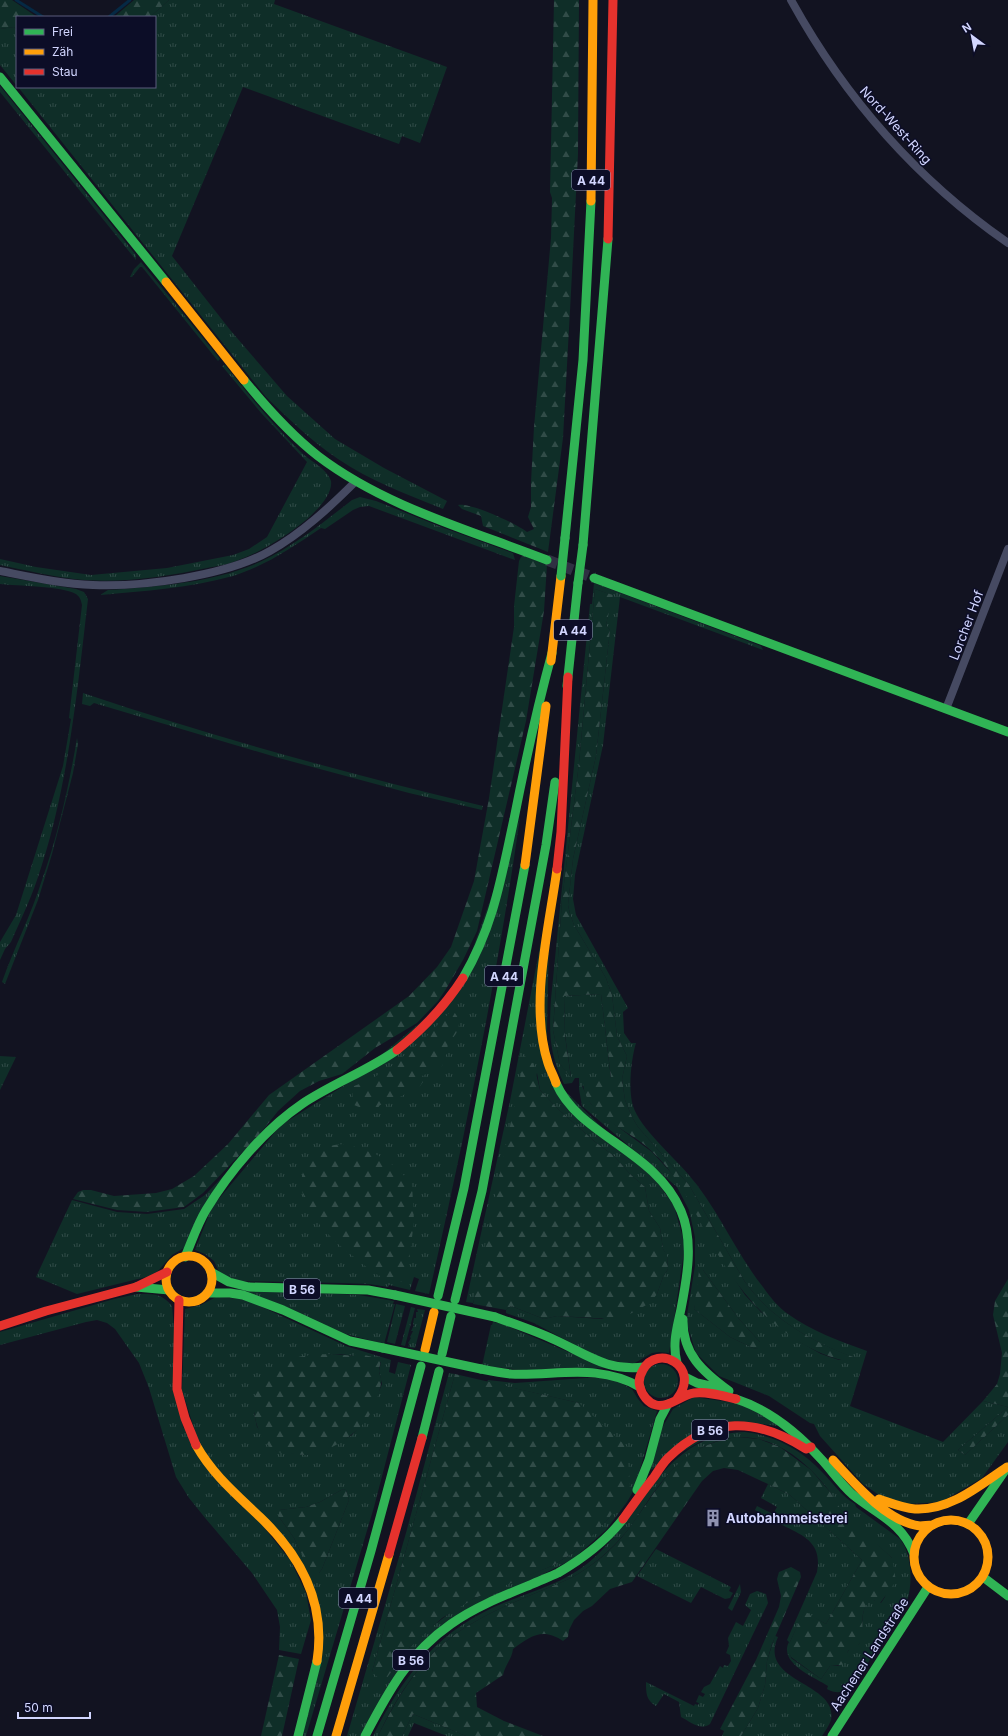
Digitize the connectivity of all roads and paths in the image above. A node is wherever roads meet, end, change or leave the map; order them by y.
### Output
1 (593, 0) edge
2 (613, 0) edge
3 (791, 0) edge
4 (0, 77) edge
5 (1008, 244) edge
6 (356, 481) junction
7 (1008, 549) edge
8 (547, 560) tunnel mouth
9 (0, 571) edge
10 (594, 578) tunnel mouth
11 (552, 653) junction
12 (568, 677) junction
13 (946, 709) junction
14 (1008, 732) edge
15 (185, 1257) junction
16 (168, 1272) junction
17 (211, 1272) junction
18 (136, 1287) junction
19 (169, 1290) junction
20 (208, 1293) junction
21 (683, 1295) junction
22 (438, 1296) dead end
23 (179, 1300) junction
24 (455, 1300) dead end
25 (434, 1312) dead end
26 (451, 1316) dead end
27 (0, 1326) edge
28 (425, 1350) dead end
29 (442, 1354) dead end
30 (677, 1363) junction
31 (421, 1366) dead end
32 (644, 1367) junction
33 (438, 1370) dead end
34 (685, 1377) junction
35 (640, 1387) junction
36 (729, 1391) junction
37 (677, 1399) junction
38 (668, 1404) junction
39 (811, 1447) junction
40 (1007, 1466) edge
41 (862, 1491) junction
42 (633, 1502) junction
43 (932, 1524) junction
44 (968, 1524) junction
45 (914, 1554) junction
46 (983, 1577) junction
47 (928, 1587) junction
48 (1008, 1596) edge
49 (298, 1736) edge
50 (316, 1736) edge
51 (336, 1736) edge
52 (365, 1736) edge
53 (832, 1736) edge

1 - 11 main road, A 44, bridge
2 - 12 main road, A 44, bridge
3 - 5 street, Nord-West-Ring
4 - 6 main road
6 - 8 main road
6 - 9 street
7 - 13 street, Lorcher Hof
10 - 13 main road
11 - 15 main road, A 44
11 - 22 main road, A 44
12 - 21 main road
12 - 24 main road, A 44
13 - 14 main road
15 - 16 main road
15 - 17 main road, B 56
16 - 18 main road
16 - 19 main road
17 - 20 main road
17 - 32 main road, B 56, bridge
18 - 19 main road
18 - 27 main road
19 - 23 main road
20 - 23 main road, B 56
20 - 35 main road, B 56, bridge
21 - 30 main road
21 - 36 main road
23 - 49 main road
25 - 28 main road
26 - 29 main road
30 - 32 main road, B 56
30 - 34 main road
31 - 50 main road, A 44
32 - 35 main road
33 - 51 main road, A 44
34 - 36 main road
34 - 37 main road
35 - 38 main road, B 56
36 - 41 main road
37 - 38 main road, B 56
37 - 39 main road, B 56
38 - 42 main road
39 - 42 main road, B 56
39 - 45 main road, B 56
40 - 41 main road
40 - 44 main road
41 - 43 main road
42 - 52 main road, B 56
43 - 44 main road
43 - 45 main road, B 56
44 - 46 main road
45 - 47 main road, B 56
46 - 47 main road
46 - 48 main road
47 - 53 main road, Aachener Landstraße

